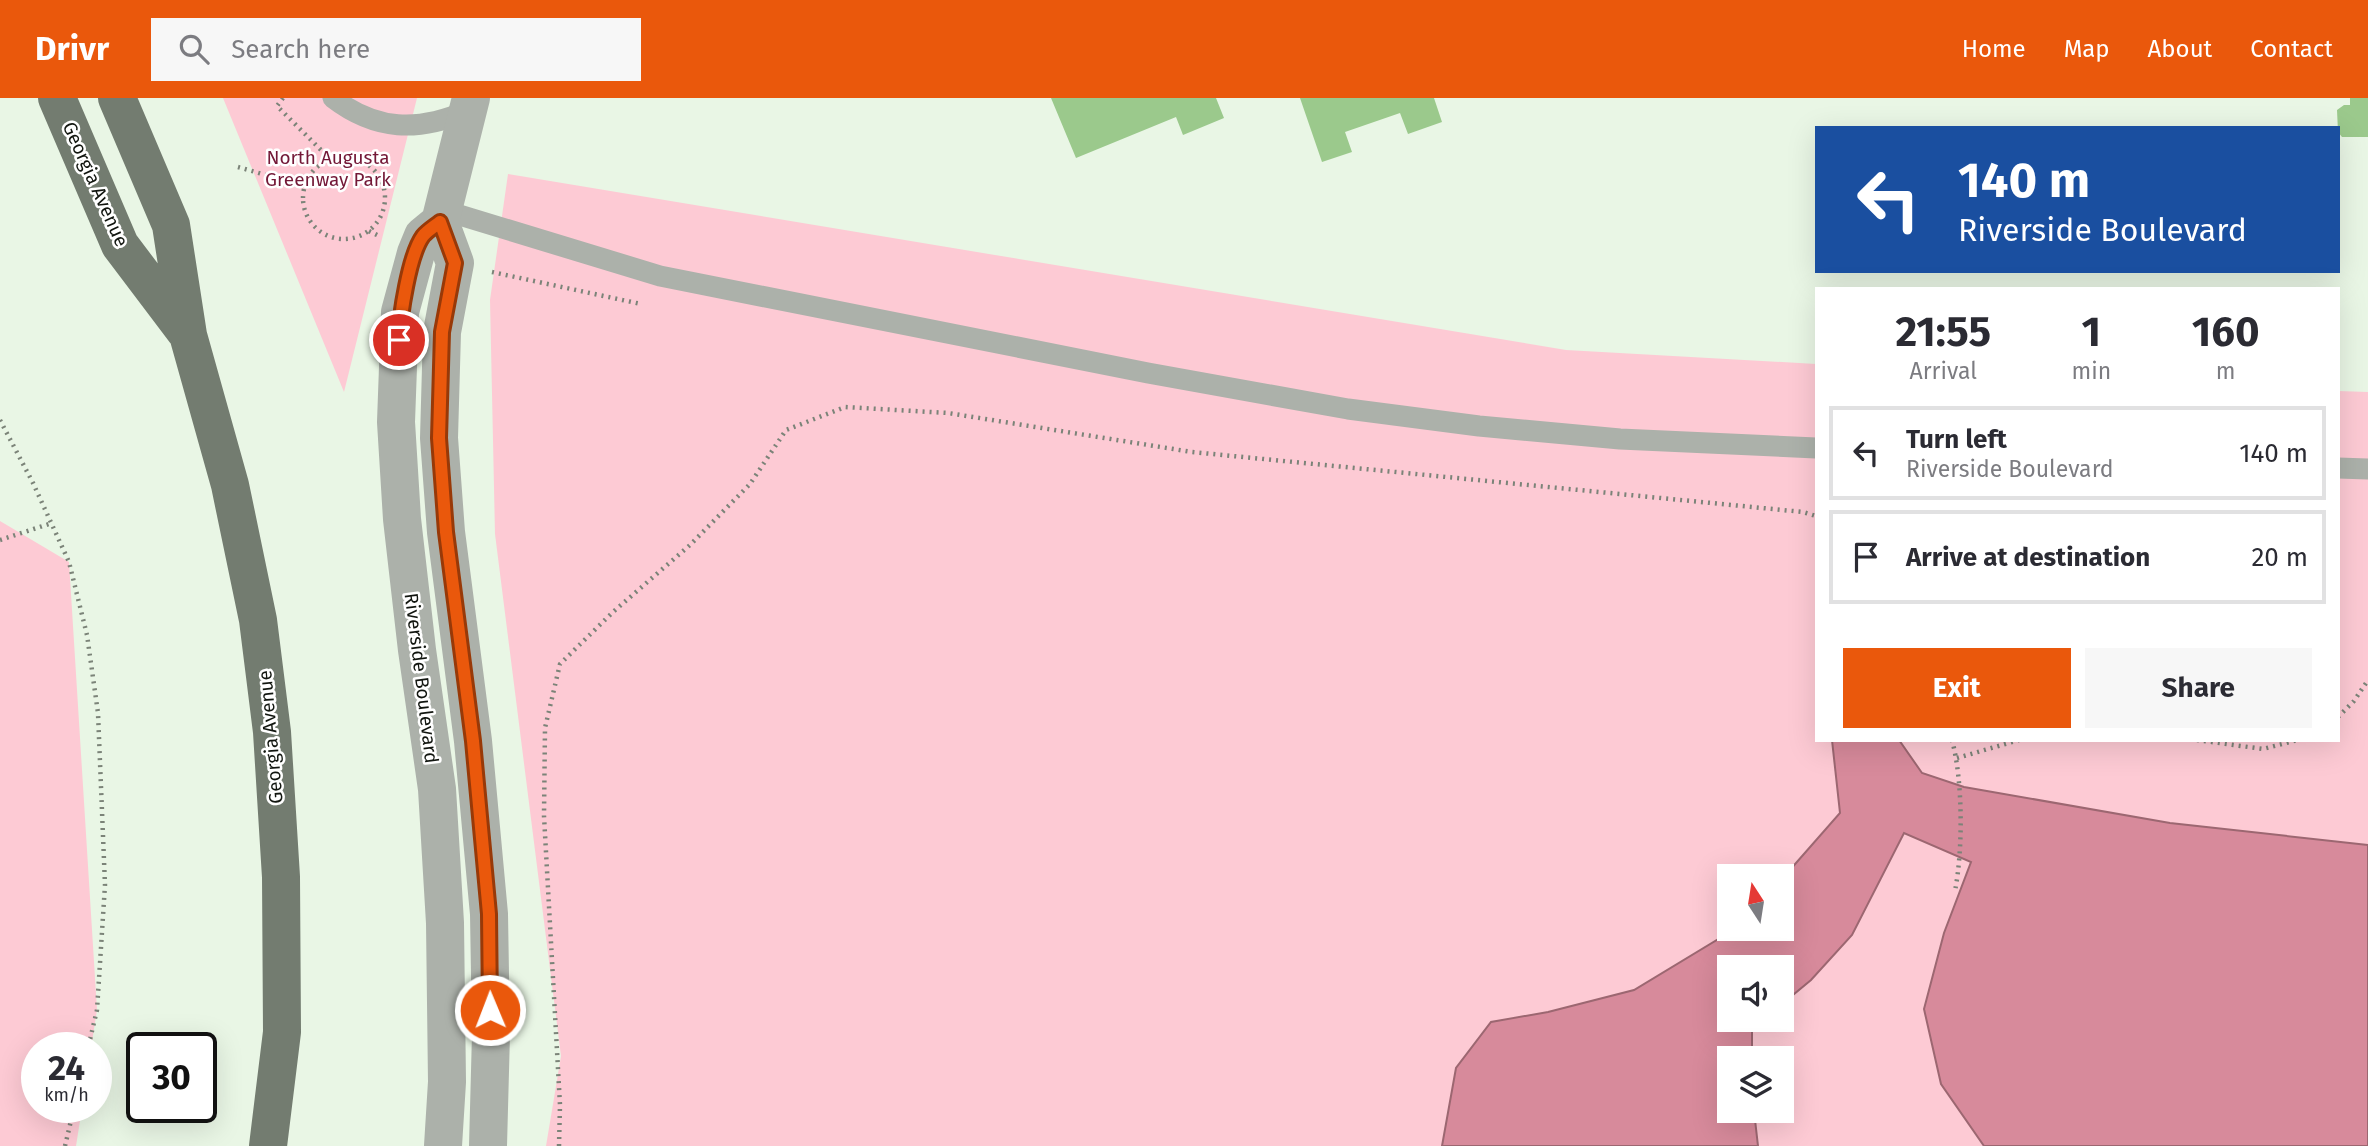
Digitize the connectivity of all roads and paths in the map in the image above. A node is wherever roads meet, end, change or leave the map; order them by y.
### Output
1 (57, 98) edge
2 (117, 98) edge
3 (283, 98) edge
4 (333, 98) edge
5 (469, 105) edge
6 (330, 159) junction
7 (238, 167) dead end
8 (304, 186) junction
9 (441, 216) junction
10 (188, 335) junction
11 (0, 420) edge
12 (1815, 448) edge
13 (2340, 468) edge
14 (2368, 469) edge
15 (1815, 516) edge
16 (52, 523) junction
17 (0, 540) edge
18 (2368, 680) edge
19 (2340, 715) edge
20 (1953, 742) edge
21 (2012, 742) edge
22 (2212, 742) edge
23 (2290, 742) edge
24 (1957, 758) junction
25 (1955, 891) dead end
26 (92, 1032) edge
27 (70, 1123) edge
28 (65, 1146) edge
29 (268, 1146) edge
30 (443, 1146) edge
31 (488, 1146) edge
32 (559, 1146) edge

1 - 10 main road, Georgia Avenue
2 - 10 main road, Georgia Avenue
3 - 6 path
4 - 5 lane
5 - 9 street, Riverside Boulevard
6 - 8 path
6 - 8 path
7 - 8 path
9 - 12 lane
9 - 30 street, Riverside Boulevard
9 - 31 street
10 - 29 main road, Georgia Avenue
11 - 16 path
13 - 14 lane
15 - 32 path
16 - 17 path
16 - 26 path
18 - 19 path
20 - 24 path
21 - 24 path
22 - 23 path
24 - 25 path
27 - 28 path

